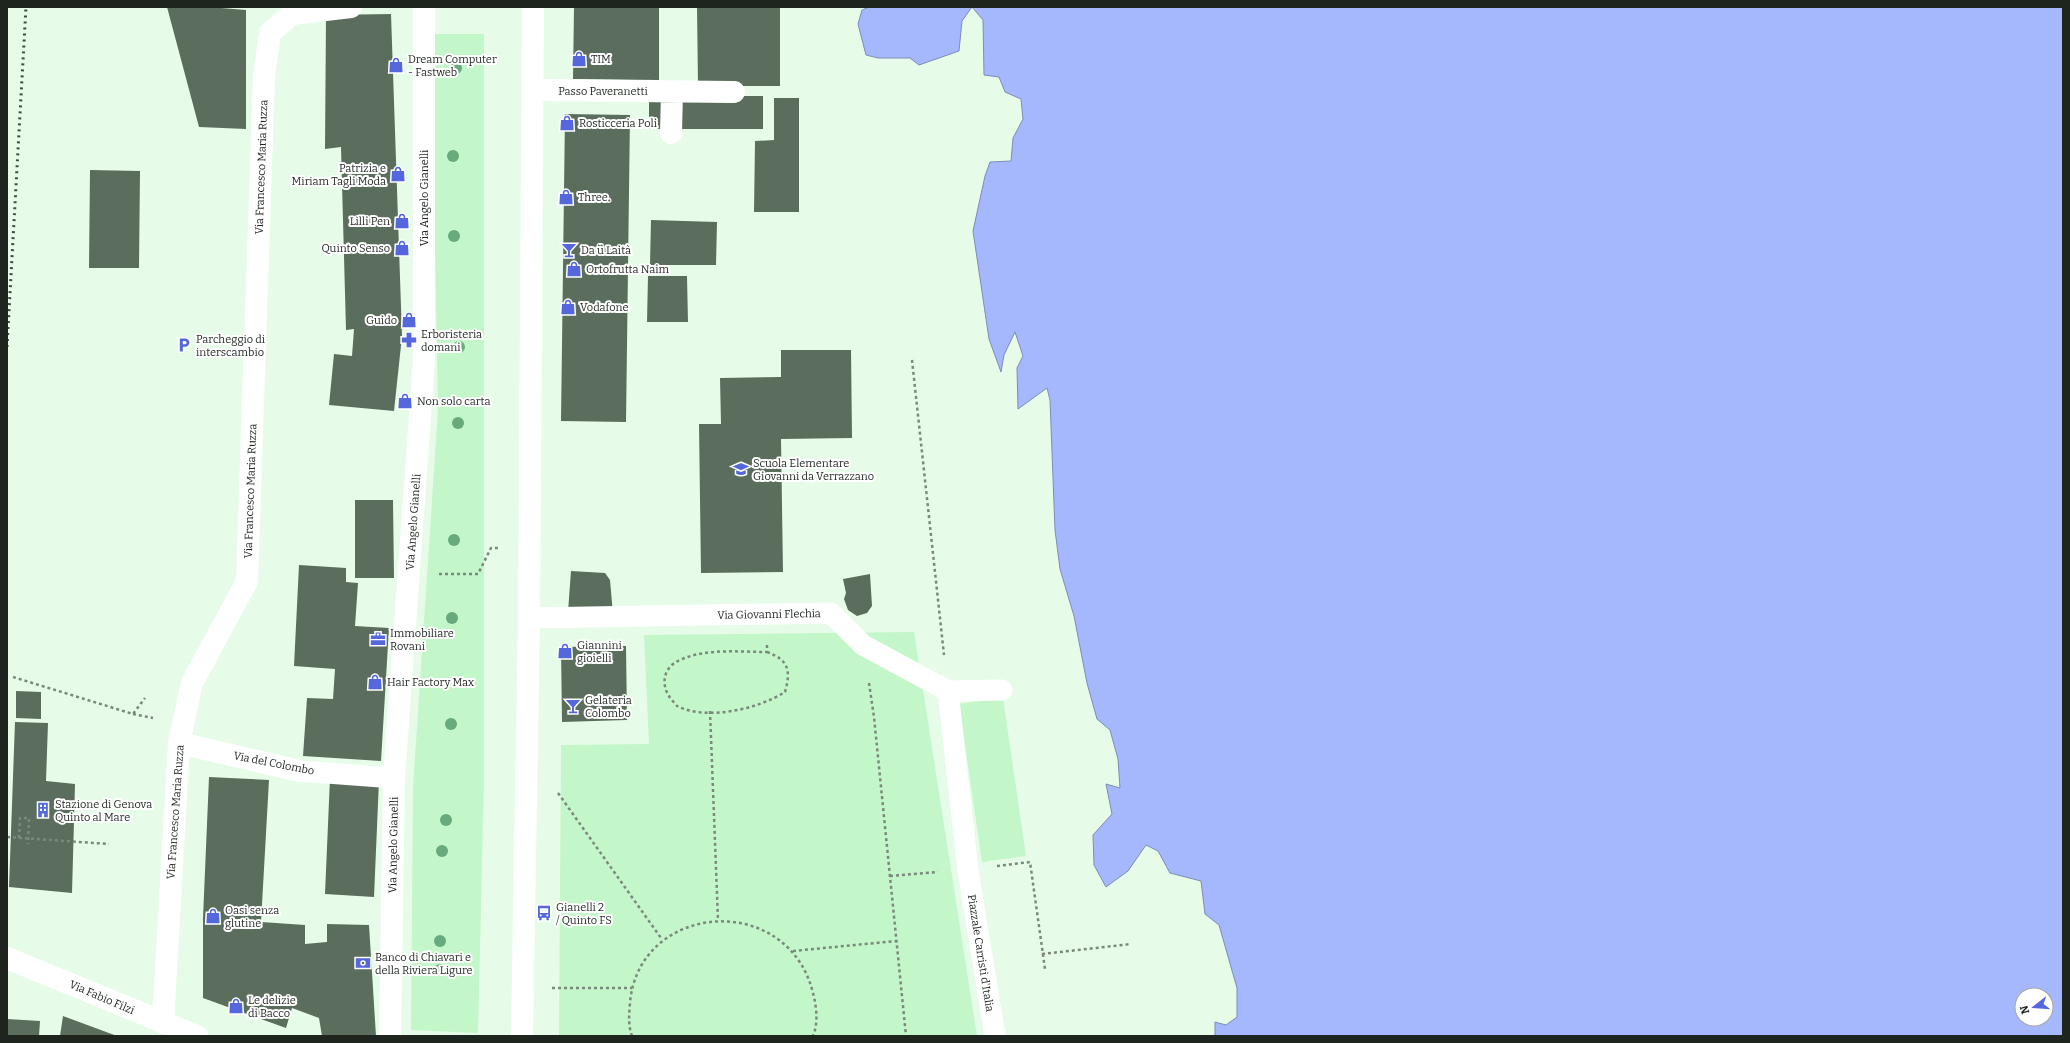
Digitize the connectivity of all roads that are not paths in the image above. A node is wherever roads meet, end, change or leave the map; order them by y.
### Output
1 (351, 7) edge
2 (424, 7) edge
3 (533, 7) edge
4 (533, 90) junction
5 (672, 91) junction
6 (734, 92) dead end
7 (671, 134) dead end
8 (529, 618) junction
9 (1002, 690) dead end
10 (948, 691) junction
11 (178, 743) junction
12 (300, 771) joint
13 (394, 778) junction
14 (7, 958) edge
15 (163, 1023) junction
16 (197, 1036) edge
17 (390, 1036) edge
18 (522, 1036) edge
19 (995, 1036) edge

1 - 11 street, Via Francesco Maria Ruzza
2 - 13 street, Via Angelo Gianelli
3 - 4 street
4 - 5 street, Passo Paveranetti
4 - 8 street
5 - 6 street, Passo Paveranetti
5 - 7 street
8 - 10 street, Via Giovanni Flechia
8 - 18 street
9 - 10 street
10 - 19 street, Piazzale Carristi d'Italia
11 - 12 street, Via del Colombo
11 - 15 street, Via Francesco Maria Ruzza
12 - 13 street, Via del Colombo
13 - 17 street, Via Angelo Gianelli
14 - 15 street, Via Fabio Filzi
15 - 16 street, Via Fabio Filzi

